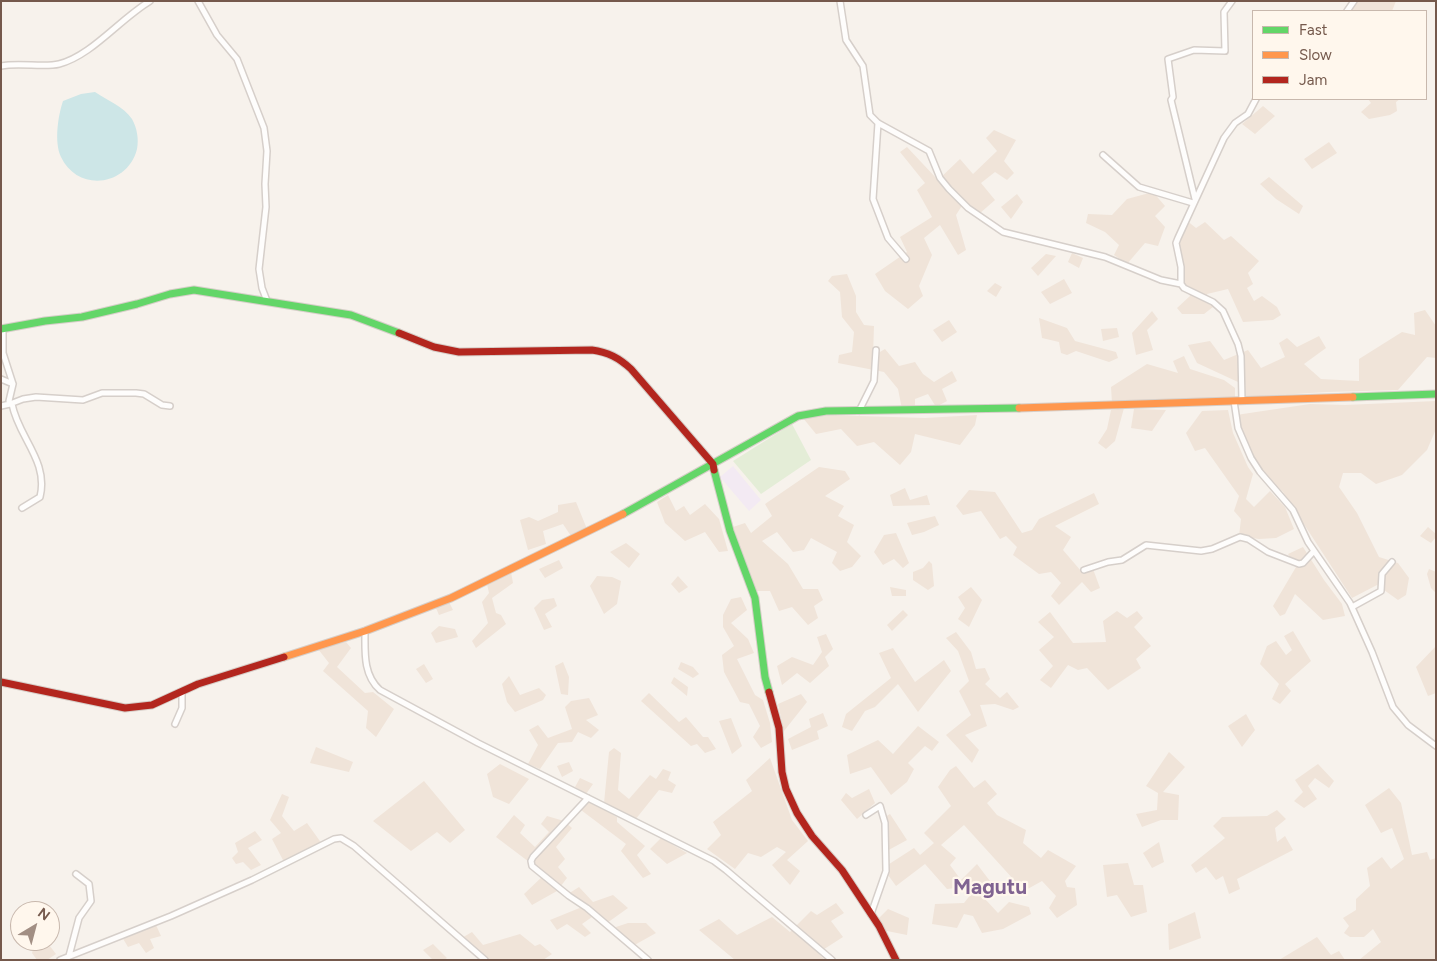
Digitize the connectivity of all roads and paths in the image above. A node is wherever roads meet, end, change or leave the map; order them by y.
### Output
1 (150, 1) edge
2 (198, 1) edge
3 (840, 1) edge
4 (1232, 1) edge
5 (1, 66) edge
6 (1255, 100) edge
7 (878, 123) junction
8 (1103, 154) dead end
9 (1194, 201) junction
10 (906, 260) dead end
11 (1181, 284) junction
12 (267, 301) junction
13 (2, 329) edge
14 (876, 350) dead end
15 (1, 379) edge
16 (13, 384) junction
17 (1436, 394) edge
18 (1234, 401) junction
19 (1242, 401) junction
20 (11, 404) junction
21 (1, 406) edge
22 (170, 406) dead end
23 (859, 411) junction
24 (713, 464) junction
25 (22, 508) dead end
26 (1314, 551) junction
27 (1392, 562) dead end
28 (1084, 570) dead end
29 (1352, 607) junction
30 (366, 631) junction
31 (1, 682) edge
32 (182, 692) junction
33 (175, 724) dead end
34 (1436, 746) edge
35 (588, 798) junction
36 (866, 815) dead end
37 (76, 874) dead end
38 (871, 914) junction
39 (69, 956) junction
40 (60, 960) edge
41 (485, 960) edge
42 (648, 960) edge
43 (832, 960) edge
44 (896, 960) edge

1 - 5 street
2 - 12 street
3 - 7 street
4 - 9 street
6 - 9 street
7 - 10 street
7 - 11 street
8 - 9 street
9 - 11 street
11 - 19 street
12 - 13 street
12 - 24 street
13 - 16 street
14 - 23 street
15 - 16 street
16 - 20 street
17 - 19 street
18 - 19 street
18 - 23 street
18 - 26 street
20 - 21 street
20 - 22 street
20 - 25 street
23 - 24 street
24 - 30 street
24 - 38 street
26 - 28 street
26 - 29 street
27 - 29 street
29 - 34 street
30 - 32 street
30 - 35 street
31 - 32 street
32 - 33 street
35 - 42 street
35 - 43 street
36 - 38 street
37 - 39 street
38 - 44 street
39 - 40 street
39 - 41 street

